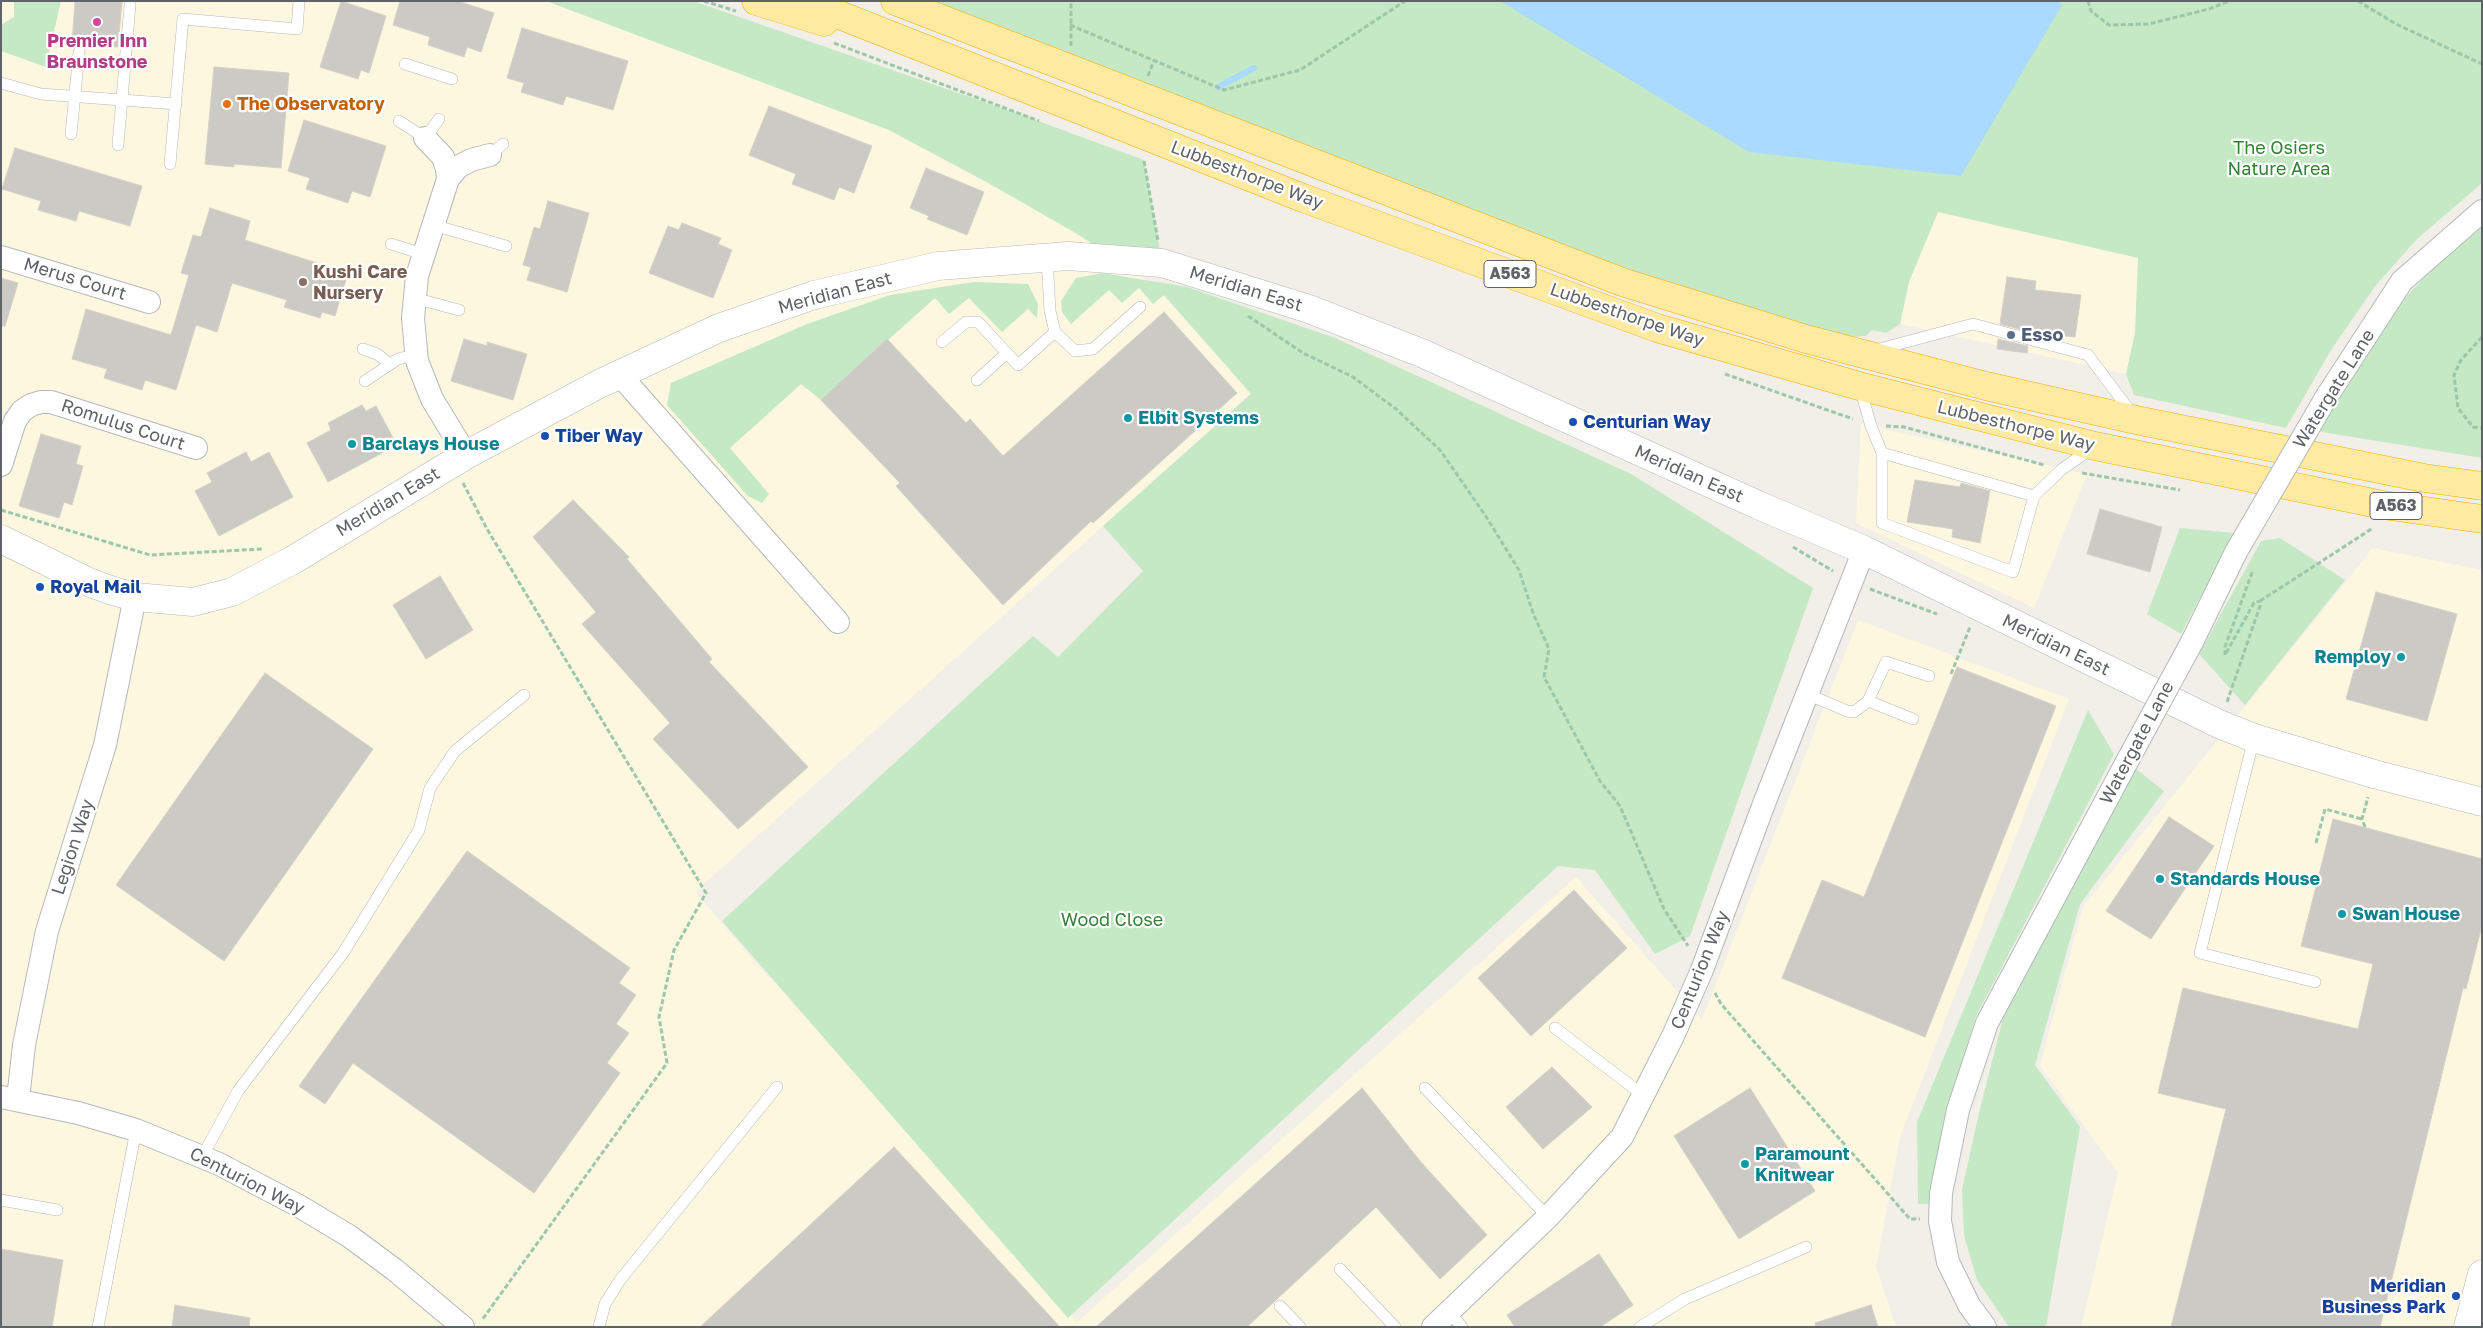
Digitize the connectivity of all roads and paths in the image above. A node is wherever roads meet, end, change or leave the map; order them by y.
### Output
1 (299, 1) edge
2 (704, 1) edge
3 (804, 1) edge
4 (896, 1) edge
5 (914, 1) edge
6 (1072, 1) edge
7 (1405, 1) edge
8 (2088, 1) edge
9 (2229, 1) edge
10 (2358, 1) edge
11 (130, 5) dead end
12 (748, 7) edge
13 (1070, 25) junction
14 (993, 38) junction
15 (833, 43) dead end
16 (79, 52) dead end
17 (405, 64) dead end
18 (2482, 64) edge
19 (1064, 66) junction
20 (988, 73) junction
21 (452, 79) dead end
22 (1, 83) edge
23 (122, 100) junction
24 (176, 104) junction
25 (1019, 114) dead end
26 (439, 119) dead end
27 (400, 121) dead end
28 (71, 134) dead end
29 (425, 138) junction
30 (118, 145) dead end
31 (496, 150) dead end
32 (1144, 160) dead end
33 (170, 164) dead end
34 (448, 179) junction
35 (2482, 211) edge
36 (433, 225) junction
37 (391, 244) dead end
38 (506, 246) dead end
39 (424, 254) junction
40 (1, 256) edge
41 (1047, 258) junction
42 (1162, 263) junction
43 (414, 298) junction
44 (150, 302) dead end
45 (1140, 307) dead end
46 (459, 310) dead end
47 (1247, 315) dead end
48 (1054, 332) junction
49 (2482, 337) edge
50 (942, 342) dead end
51 (363, 349) dead end
52 (1007, 353) junction
53 (1865, 353) junction
54 (417, 354) junction
55 (390, 364) junction
56 (619, 374) junction
57 (977, 380) dead end
58 (365, 381) dead end
59 (1859, 386) junction
60 (2136, 420) junction
61 (2482, 428) edge
62 (2096, 446) junction
63 (196, 448) dead end
64 (1882, 453) junction
65 (1, 466) edge
66 (464, 468) junction
67 (2482, 486) edge
68 (2034, 496) junction
69 (2383, 505) junction
70 (1, 510) edge
71 (2482, 519) edge
72 (1, 539) edge
73 (270, 548) dead end
74 (1864, 550) junction
75 (2246, 557) junction
76 (135, 597) junction
77 (2260, 601) junction
78 (838, 622) dead end
79 (1970, 627) dead end
80 (1951, 674) dead end
81 (1929, 676) dead end
82 (1807, 694) junction
83 (524, 695) dead end
84 (1868, 701) junction
85 (1913, 719) dead end
86 (2219, 724) junction
87 (2254, 738) junction
88 (2374, 774) junction
89 (2482, 802) edge
90 (2362, 819) junction
91 (2365, 826) dead end
92 (2316, 843) dead end
93 (1702, 970) junction
94 (2316, 982) dead end
95 (1555, 1028) dead end
96 (777, 1087) dead end
97 (1426, 1088) dead end
98 (1643, 1095) junction
99 (10, 1098) edge
100 (136, 1130) junction
101 (202, 1157) junction
102 (1, 1200) edge
103 (57, 1210) dead end
104 (1548, 1218) junction
105 (1940, 1221) junction
106 (1806, 1247) dead end
107 (1340, 1269) dead end
108 (2482, 1274) edge
109 (1280, 1306) dead end
110 (1448, 1322) edge
111 (98, 1327) edge
112 (463, 1327) edge
113 (477, 1327) edge
114 (599, 1327) edge
115 (1300, 1327) edge
116 (1395, 1327) edge
117 (1640, 1327) edge
118 (1985, 1327) edge
119 (2468, 1327) edge

1 - 24 lane
2 - 12 path
3 - 20 highway, Lubbesthorpe Way / A563
4 - 14 highway, Lubbesthorpe Way / A563
5 - 14 highway
6 - 13 path
7 - 13 path
8 - 9 path
10 - 18 path
11 - 23 lane
12 - 20 highway
13 - 19 path
14 - 19 highway, Lubbesthorpe Way / A563
15 - 25 path
16 - 28 lane
17 - 21 lane
19 - 53 highway, Lubbesthorpe Way / A563
20 - 59 highway, Lubbesthorpe Way / A563
22 - 23 lane
23 - 24 lane
23 - 30 lane
24 - 33 lane
26 - 29 lane
27 - 29 lane
29 - 34 street
31 - 34 street
32 - 42 path
34 - 36 street
35 - 75 street, Watergate Lane, bridge
36 - 38 lane
36 - 39 street
37 - 39 lane
39 - 43 street
40 - 44 street, Merus Court
41 - 42 street, Meridian East
41 - 48 lane
41 - 56 street, Meridian East
42 - 74 street, Meridian East
43 - 46 lane
43 - 54 street
45 - 48 lane
47 - 93 path
48 - 52 lane
49 - 61 path
50 - 52 lane
51 - 55 lane
52 - 57 lane
53 - 60 highway, Lubbesthorpe Way / A563
53 - 60 lane
54 - 55 lane
54 - 66 street
55 - 58 lane
56 - 66 street, Meridian East
56 - 78 street
59 - 62 highway, Lubbesthorpe Way / A563
59 - 64 lane
60 - 67 highway, Lubbesthorpe Way / A563
62 - 68 lane
62 - 69 highway, Lubbesthorpe Way / A563
63 - 65 street, Romulus Court
64 - 68 lane
64 - 68 lane
66 - 76 street, Meridian East
66 - 113 path
69 - 71 highway, Lubbesthorpe Way / A563
69 - 77 path
70 - 73 path
72 - 76 street, Meridian East
74 - 82 street, Centurion Way
74 - 86 street, Meridian East
75 - 77 path
75 - 105 street, Watergate Lane, bridge
76 - 99 street, Legion Way
77 - 86 path
79 - 80 path
81 - 84 lane
82 - 84 lane
82 - 93 street, Centurion Way
83 - 101 lane
84 - 85 lane
86 - 87 street, Meridian East
87 - 88 street, Meridian East
87 - 94 lane
88 - 89 street, Meridian East
88 - 90 path
90 - 91 path
90 - 92 path
93 - 98 street, Centurion Way
93 - 105 path
95 - 98 lane
96 - 114 lane
97 - 104 lane
98 - 104 street, Centurion Way
99 - 100 street, Centurion Way
100 - 101 street, Centurion Way
100 - 111 lane
101 - 112 street, Centurion Way
102 - 103 lane
104 - 110 street, Centurion Way
105 - 118 street, Watergate Lane
106 - 117 lane
107 - 116 lane
108 - 119 street
109 - 115 lane

